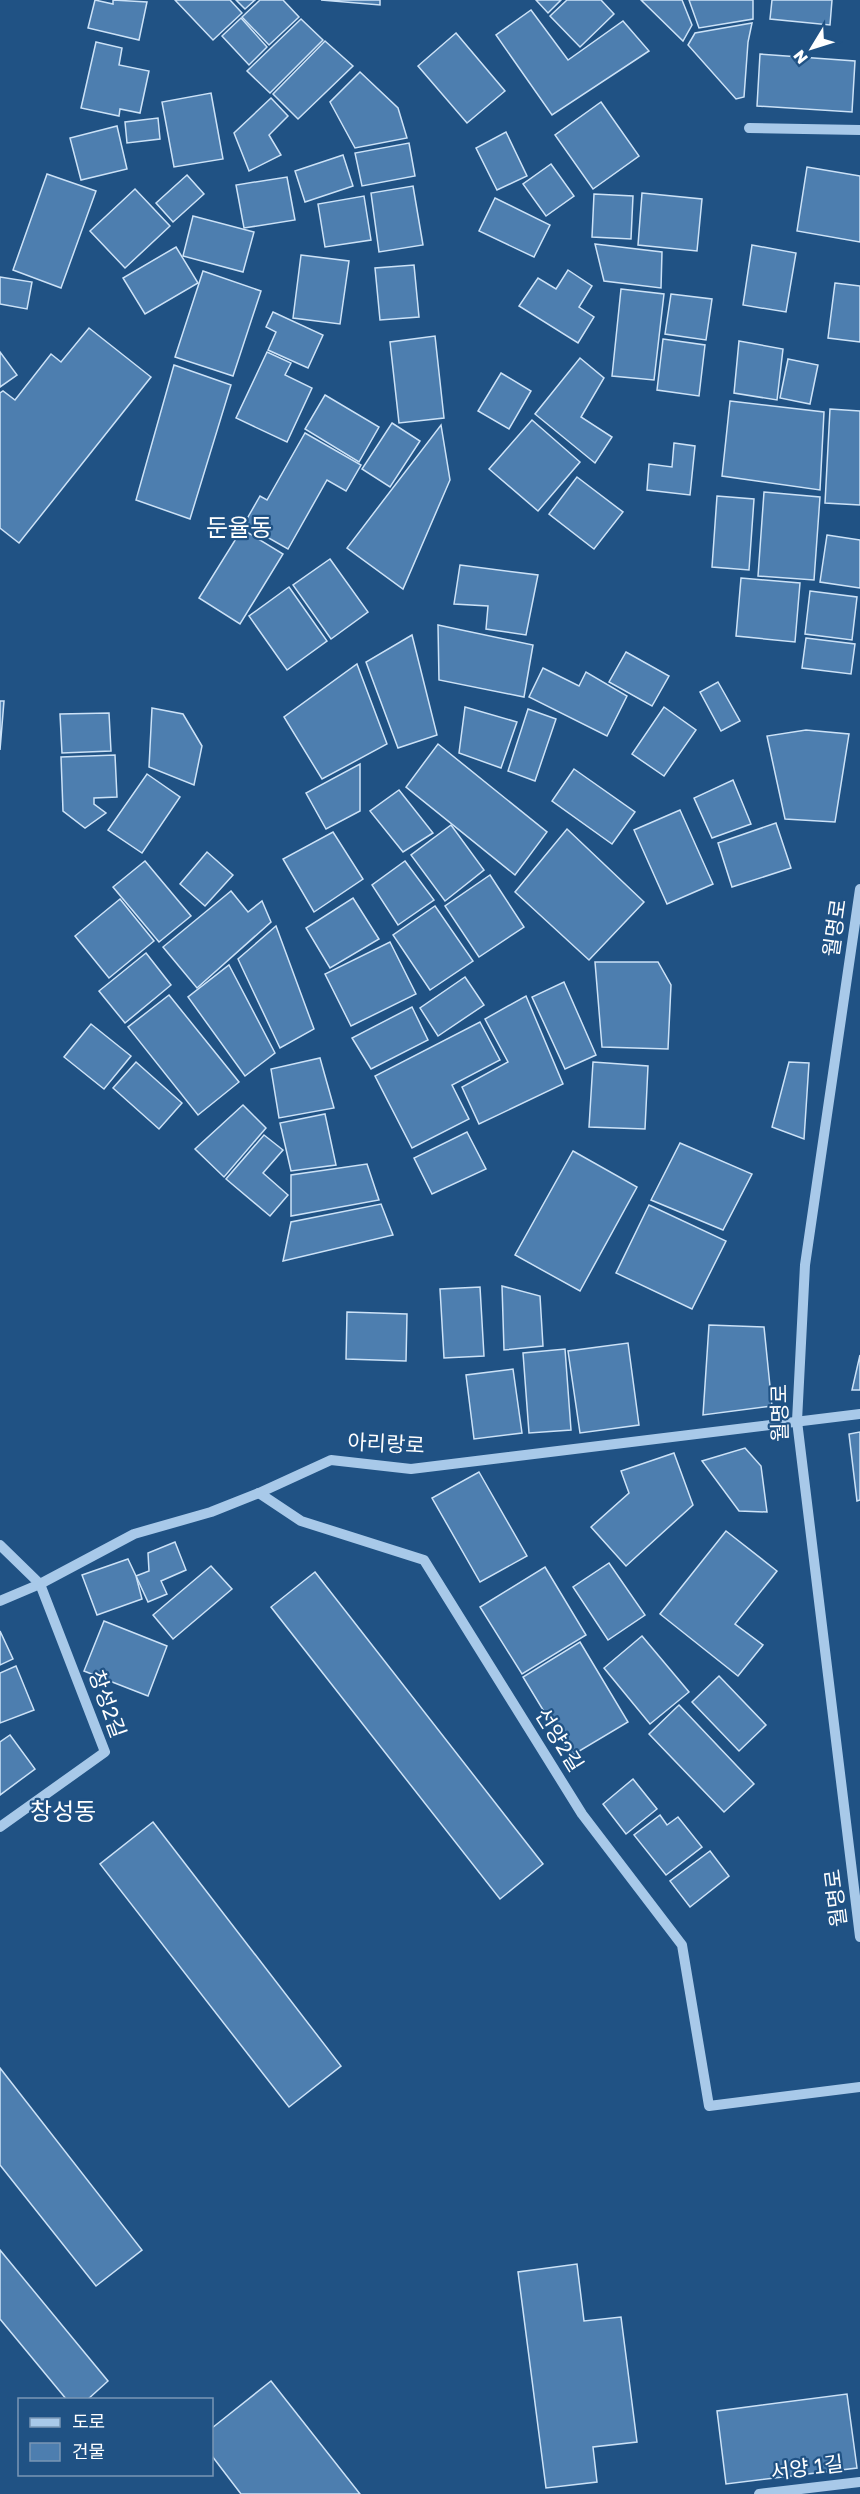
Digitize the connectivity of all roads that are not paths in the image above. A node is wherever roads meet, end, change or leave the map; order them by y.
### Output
1 (749, 128) dead end
2 (860, 130) edge
3 (860, 889) edge
4 (860, 1414) edge
5 (797, 1421) junction
6 (259, 1493) junction
7 (0, 1545) edge
8 (40, 1584) junction
9 (0, 1600) edge
10 (0, 1827) edge
11 (860, 1937) edge
12 (860, 2087) edge
13 (860, 2482) edge
14 (759, 2494) edge

1 - 2 street
3 - 5 street, 월명로
4 - 5 street, 아리랑로
5 - 6 street, 아리랑로
5 - 11 street, 월명로
6 - 8 street, 아리랑로
6 - 12 street, 선양2길
7 - 8 street
8 - 9 street, 아리랑로
8 - 10 street, 창성2길
13 - 14 street, 서양 1길

